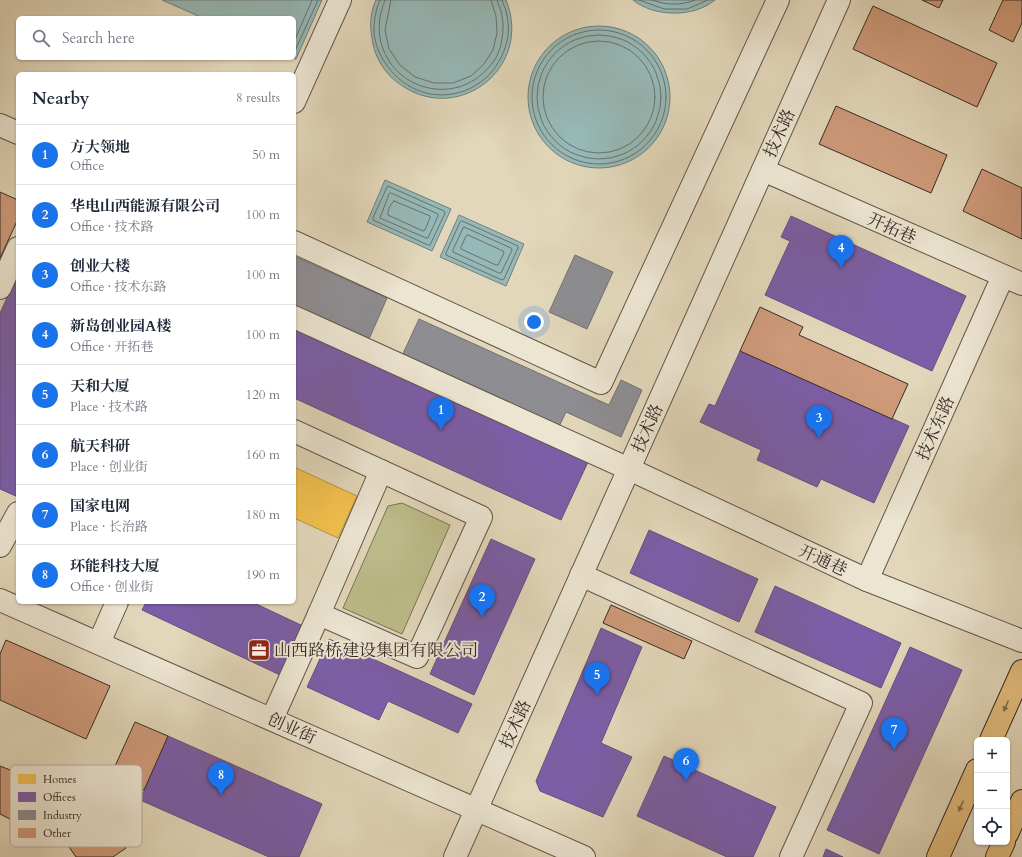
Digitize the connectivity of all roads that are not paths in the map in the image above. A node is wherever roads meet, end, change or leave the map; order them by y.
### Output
1 (340, 0) edge
2 (778, 0) edge
3 (839, 0) edge
4 (296, 98) edge
5 (0, 125) edge
6 (16, 132) edge
7 (763, 170) junction
8 (296, 243) edge
9 (16, 252) edge
10 (1013, 280) edge
11 (0, 288) edge
12 (296, 318) edge
13 (296, 432) edge
14 (628, 470) junction
15 (380, 471) junction
16 (16, 517) edge
17 (0, 546) edge
18 (581, 575) junction
19 (867, 580) junction
20 (0, 600) edge
21 (319, 602) junction
22 (116, 604) edge
23 (1022, 641) edge
24 (99, 643) junction
25 (1022, 671) edge
26 (272, 719) junction
27 (992, 737) edge
28 (976, 773) edge
29 (1022, 801) edge
30 (477, 809) junction
31 (1010, 827) edge
32 (1003, 845) edge
33 (455, 857) edge
34 (584, 857) edge
35 (791, 857) edge
36 (938, 857) edge
37 (997, 857) edge

1 - 4 street
2 - 8 street
3 - 7 street, 技术路
5 - 6 street
7 - 10 street, 开拓巷
7 - 14 street, 技术路
9 - 11 street
10 - 19 street, 技术东路
12 - 14 street, 开通巷
13 - 15 street
14 - 18 street, 技术路
14 - 19 street, 开通巷
15 - 21 street
15 - 21 street
16 - 17 street
18 - 30 street, 技术路
18 - 35 street
19 - 23 street, 开通巷
20 - 24 street, 创业街
21 - 26 street
22 - 24 street
24 - 26 street, 创业街
25 -> 27 main road
26 - 30 street, 创业街
28 -> 36 main road
29 - 31 main road
30 - 33 street, 技术路
30 - 34 street, 创业街
32 - 37 main road

